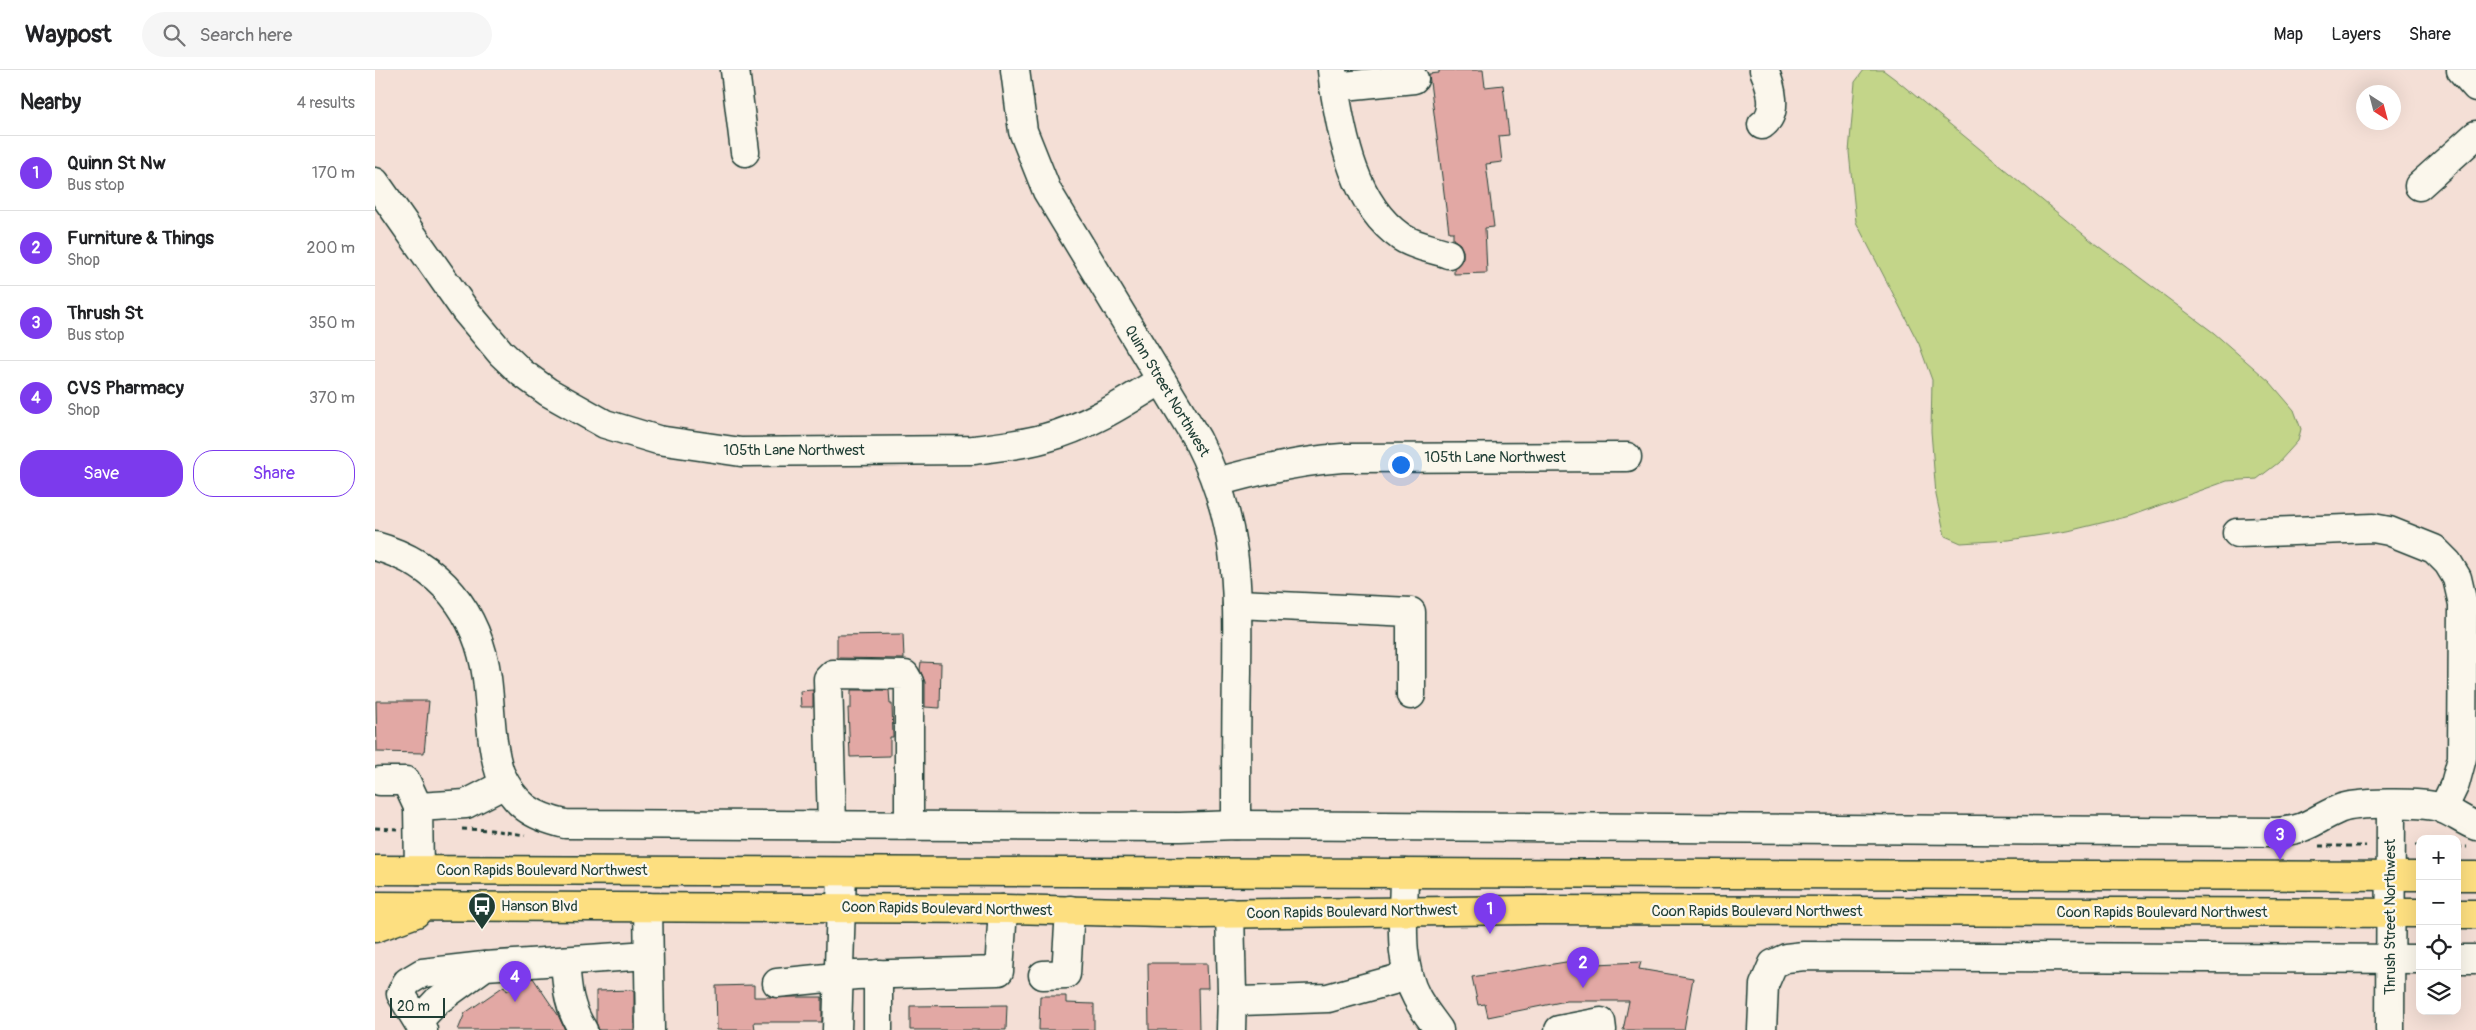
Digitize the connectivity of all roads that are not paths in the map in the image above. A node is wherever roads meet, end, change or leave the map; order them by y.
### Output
1 (735, 70) edge
2 (1015, 70) edge
3 (1764, 70) edge
4 (2461, 70) edge
5 (1333, 78) edge
6 (1414, 79) dead end
7 (2476, 87) edge
8 (1762, 125) dead end
9 (2476, 135) edge
10 (745, 152) dead end
11 (375, 182) edge
12 (2419, 186) dead end
13 (1448, 254) dead end
14 (1161, 380) junction
15 (1627, 457) dead end
16 (1217, 482) junction
17 (2237, 533) dead end
18 (375, 546) edge
19 (1237, 604) junction
20 (1411, 695) dead end
21 (380, 781) dead end
22 (505, 784) junction
23 (2391, 804) junction
24 (418, 808) junction
25 (2443, 809) junction
26 (832, 825) junction
27 (909, 825) junction
28 (1235, 825) junction
29 (2476, 826) edge
30 (375, 870) edge
31 (419, 870) junction
32 (842, 872) junction
33 (1404, 873) junction
34 (2390, 876) junction
35 (2416, 876) edge
36 (2461, 876) edge
37 (2476, 876) edge
38 (375, 906) edge
39 (432, 907) junction
40 (647, 907) junction
41 (842, 908) junction
42 (1003, 909) junction
43 (1070, 910) junction
44 (1404, 912) junction
45 (2390, 913) junction
46 (2416, 913) edge
47 (1231, 914) junction
48 (2461, 914) edge
49 (2476, 914) edge
50 (375, 928) edge
51 (648, 955) junction
52 (2390, 959) junction
53 (2416, 959) edge
54 (2461, 959) edge
55 (2476, 959) edge
56 (565, 960) junction
57 (878, 974) junction
58 (1043, 974) dead end
59 (839, 976) junction
60 (1408, 976) junction
61 (777, 982) dead end
62 (1232, 993) junction
63 (1763, 1027) edge
64 (422, 1029) edge
65 (583, 1030) edge
66 (650, 1030) edge
67 (837, 1030) edge
68 (879, 1030) edge
69 (1231, 1030) edge
70 (1439, 1030) edge
71 (1559, 1030) edge
72 (1602, 1030) edge
73 (2390, 1030) edge

1 - 10 street
2 - 14 street, Quinn Street Northwest
3 - 8 street
4 - 7 street
5 - 6 street
5 - 13 street
9 - 12 street
11 - 14 street, 105th Lane Northwest
14 - 16 street, Quinn Street Northwest
15 - 16 street, 105th Lane Northwest
16 - 19 street, Quinn Street Northwest
17 - 25 street
18 - 22 street
19 - 20 street
19 - 28 street, Quinn Street Northwest
21 - 24 street
22 - 24 street
22 - 26 street
23 - 25 street
23 - 28 street
23 - 34 street, Thrush Street Northwest
24 - 31 street
25 - 29 street
26 - 27 street
26 - 27 street
27 - 28 street
30 - 31 main road, Coon Rapids Boulevard Northwest
31 - 32 main road, Coon Rapids Boulevard Northwest
32 - 33 main road, Coon Rapids Boulevard Northwest
32 - 41 street
33 - 34 main road, Coon Rapids Boulevard Northwest
33 - 44 street
34 - 35 main road, Coon Rapids Boulevard Northwest
34 - 45 street, Thrush Street Northwest
36 - 37 main road
38 - 39 main road, Coon Rapids Boulevard Northwest
39 - 40 main road, Coon Rapids Boulevard Northwest
39 - 50 main road
40 - 41 main road, Coon Rapids Boulevard Northwest
40 - 51 street
41 - 42 main road, Coon Rapids Boulevard Northwest
41 - 59 street
42 - 43 main road, Coon Rapids Boulevard Northwest
42 - 57 street
43 - 47 main road, Coon Rapids Boulevard Northwest
43 - 58 street
44 - 45 main road, Coon Rapids Boulevard Northwest
44 - 47 main road, Coon Rapids Boulevard Northwest
44 - 60 street
45 - 46 main road, Coon Rapids Boulevard Northwest
45 - 52 street, Thrush Street Northwest
47 - 62 street
48 - 49 main road
51 - 56 street
51 - 66 street
52 - 53 street
52 - 63 street
52 - 73 street, Thrush Street Northwest
54 - 55 street
56 - 64 street
56 - 65 street
57 - 59 street
57 - 68 street
59 - 61 street
59 - 67 street
60 - 62 street
60 - 70 street
62 - 69 street
71 - 72 street

